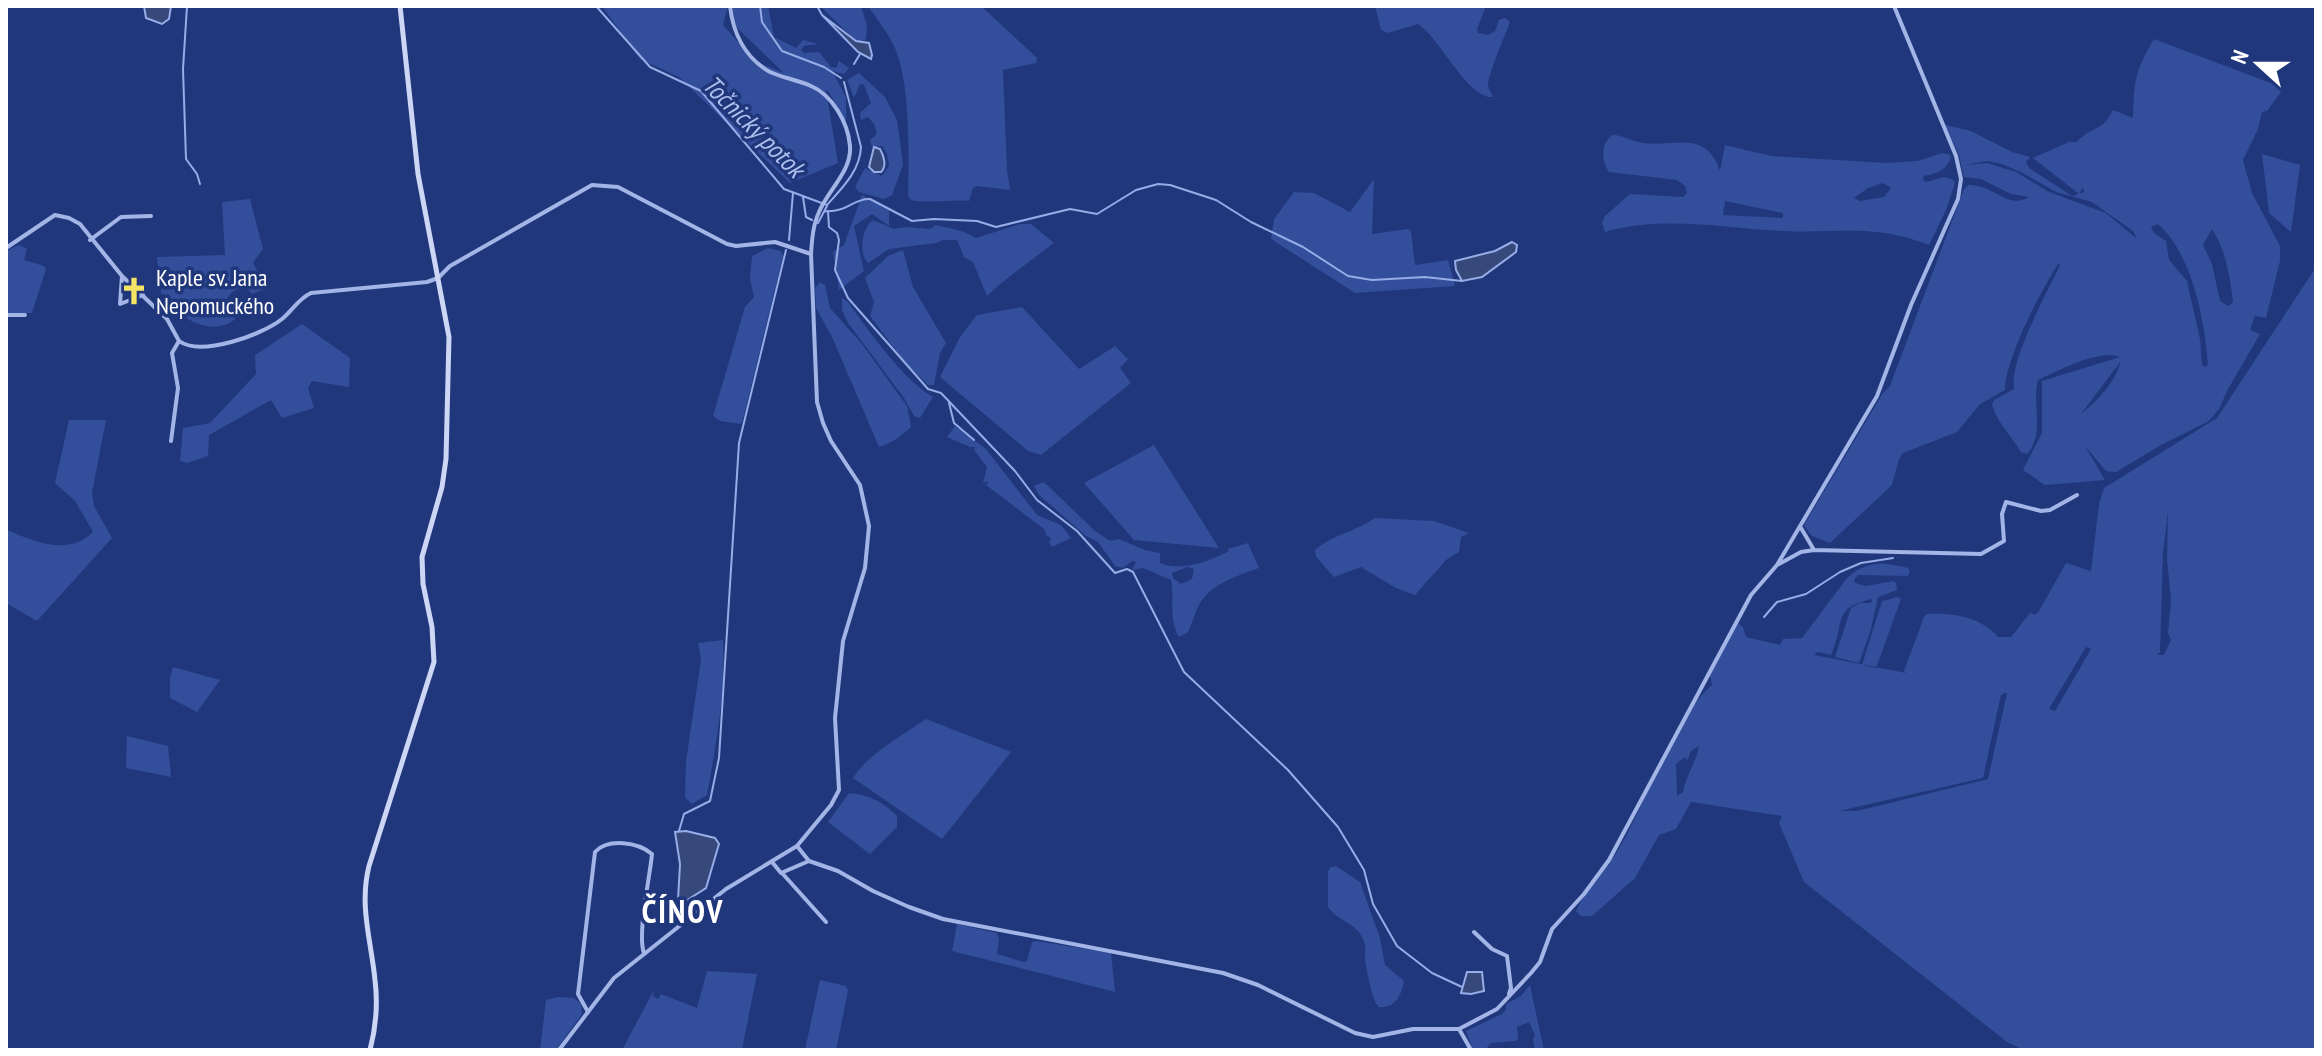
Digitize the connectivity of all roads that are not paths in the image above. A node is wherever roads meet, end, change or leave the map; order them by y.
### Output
1 (400, 6) edge
2 (730, 6) edge
3 (1894, 6) edge
4 (151, 216) dead end
5 (90, 240) junction
6 (6, 248) edge
7 (811, 254) junction
8 (122, 276) junction
9 (438, 278) junction
10 (143, 295) junction
11 (6, 315) edge
12 (15, 315) junction
13 (25, 315) dead end
14 (15, 323) dead end
15 (179, 341) junction
16 (171, 441) dead end
17 (2077, 495) dead end
18 (1800, 527) junction
19 (1814, 550) junction
20 (1777, 565) junction
21 (797, 846) junction
22 (809, 861) junction
23 (772, 862) junction
24 (781, 873) junction
25 (826, 922) dead end
26 (1474, 932) dead end
27 (644, 953) junction
28 (1509, 996) junction
29 (588, 1012) junction
30 (1459, 1029) junction
31 (370, 1050) edge
32 (559, 1050) edge
33 (1471, 1050) edge

1 - 9 main road
2 - 7 street
3 - 18 street
4 - 5 street
5 - 6 street
5 - 8 street
7 - 9 street
7 - 21 street
8 - 10 street
8 - 10 street
9 - 15 street
9 - 31 main road
10 - 15 street
11 - 12 street
12 - 13 street
12 - 14 street
15 - 16 street
17 - 19 street
18 - 19 street
18 - 20 street
19 - 20 street
20 - 28 street
21 - 22 street
21 - 23 street
22 - 24 street
22 - 30 street
23 - 24 street
23 - 27 street
24 - 25 street
26 - 28 street
27 - 29 street
27 - 29 street
28 - 30 street
29 - 32 street
30 - 33 street

